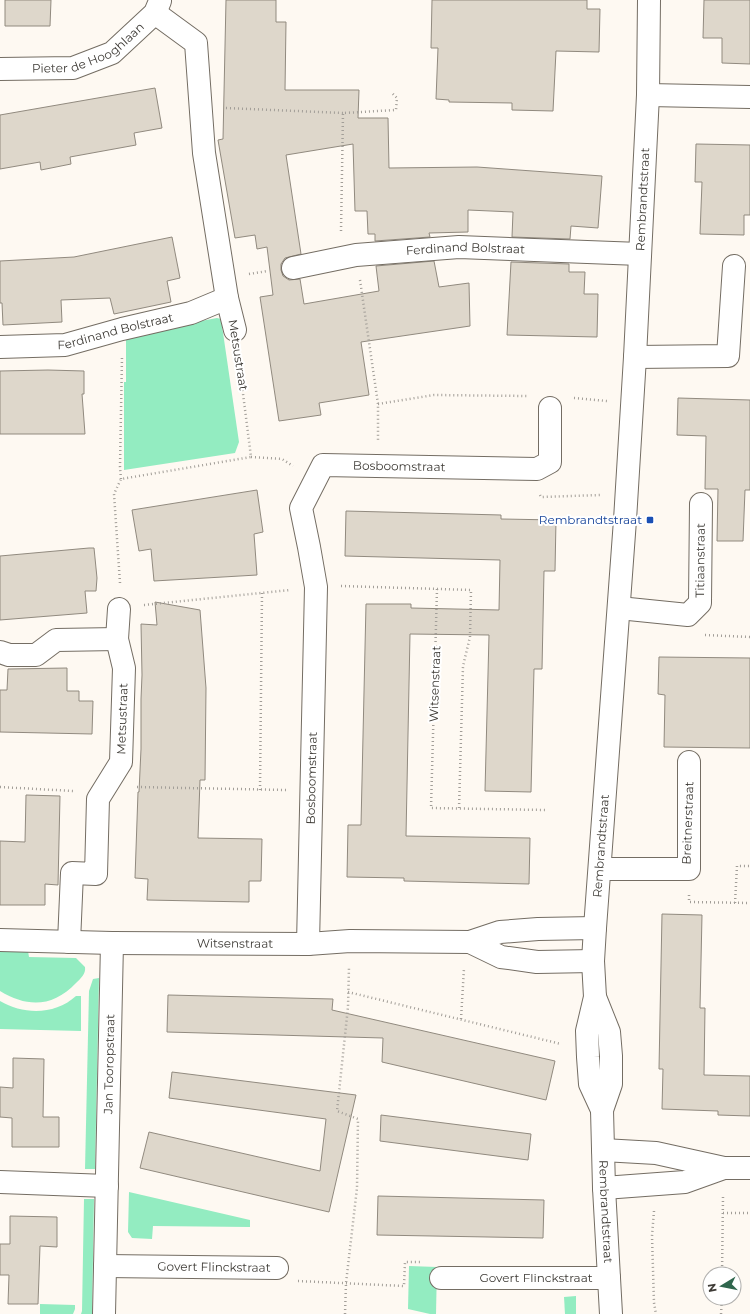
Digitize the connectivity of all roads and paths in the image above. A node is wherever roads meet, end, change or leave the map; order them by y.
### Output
1 (649, 0) edge
2 (158, 7) edge
3 (0, 69) edge
4 (392, 93) dead end
5 (648, 95) junction
6 (750, 97) edge
7 (200, 107) junction
8 (343, 113) junction
9 (640, 254) junction
10 (348, 256) junction
11 (734, 266) dead end
12 (292, 268) joint
13 (226, 288) junction
14 (122, 329) junction
15 (235, 330) joint
16 (0, 347) edge
17 (635, 356) junction
18 (572, 398) dead end
19 (542, 402) joint
20 (632, 403) junction
21 (378, 404) junction
22 (251, 457) junction
23 (378, 466) junction
24 (537, 469) junction
25 (121, 479) junction
26 (314, 481) junction
27 (626, 494) junction
28 (701, 504) dead end
29 (316, 588) junction
30 (437, 589) junction
31 (262, 593) junction
32 (619, 608) junction
33 (119, 609) junction
34 (688, 615) junction
35 (750, 637) edge
36 (117, 640) junction
37 (0, 652) edge
38 (689, 762) dead end
39 (115, 772) junction
40 (0, 787) edge
41 (260, 790) junction
42 (312, 791) junction
43 (103, 792) junction
44 (459, 808) junction
45 (545, 810) dead end
46 (750, 866) edge
47 (600, 869) junction
48 (689, 869) junction
49 (735, 903) junction
50 (750, 903) edge
51 (595, 928) junction
52 (0, 940) edge
53 (350, 941) junction
54 (69, 942) junction
55 (468, 942) junction
56 (112, 943) junction
57 (308, 944) junction
58 (593, 961) junction
59 (348, 992) junction
60 (461, 1019) junction
61 (567, 1045) dead end
62 (603, 1150) junction
63 (724, 1168) junction
64 (750, 1168) edge
65 (0, 1182) edge
66 (656, 1185) junction
67 (107, 1186) junction
68 (604, 1188) junction
69 (723, 1213) junction
70 (750, 1213) edge
71 (105, 1266) junction
72 (722, 1266) edge
73 (277, 1268) joint
74 (441, 1278) joint
75 (609, 1278) junction
76 (346, 1283) junction
77 (104, 1314) edge
78 (345, 1314) edge
79 (611, 1314) edge
80 (656, 1314) edge

1 - 5 street, Rembrandtstraat
2 - 3 street, Pieter de Hooghlaan
2 - 7 street, Metsustraat
4 - 8 path
5 - 6 street
5 - 9 street, Rembrandtstraat
7 - 8 path
7 - 13 street, Metsustraat
8 - 10 path
9 - 10 street, Ferdinand Bolstraat
9 - 17 street, Rembrandtstraat
10 - 12 street, Ferdinand Bolstraat
10 - 21 path
11 - 17 street
12 - 13 path
13 - 14 street, Ferdinand Bolstraat
13 - 15 street, Metsustraat
14 - 16 street, Ferdinand Bolstraat
14 - 25 path
15 - 22 path, Metsustraat
17 - 20 street, Rembrandtstraat
18 - 20 path
19 - 21 path
19 - 24 street
20 - 27 street, Rembrandtstraat
21 - 23 path
22 - 25 path
22 - 26 path
23 - 24 street, Bosboomstraat
23 - 26 street, Bosboomstraat
24 - 27 path
25 - 33 path
26 - 29 street, Bosboomstraat
27 - 32 street, Rembrandtstraat
28 - 34 street, Titiaanstraat
29 - 30 path
29 - 31 path
29 - 42 street, Bosboomstraat
30 - 44 path, Witsenstraat
30 - 44 path
31 - 33 path
31 - 41 path
32 - 34 street, Titiaanstraat
32 - 47 street, Rembrandtstraat
33 - 36 street, Metsustraat
34 - 35 path
36 - 37 street
36 - 39 street, Metsustraat
38 - 48 street, Breitnerstraat
39 - 41 path
39 - 43 street, Metsustraat
40 - 43 path
41 - 42 path
42 - 57 street, Bosboomstraat
43 - 54 street, Metsustraat
44 - 45 path, Witsenstraat
46 - 49 path
47 - 48 street, Breitnerstraat
47 - 51 street, Rembrandtstraat
48 - 49 path
49 - 50 path
51 - 55 street, Witsenstraat
51 - 58 street, Rembrandtstraat
52 - 54 street, Witsenstraat
53 - 55 street, Witsenstraat
53 - 57 street, Witsenstraat
53 - 59 path
54 - 56 street, Witsenstraat
55 - 58 street, Witsenstraat
55 - 60 path
56 - 57 street, Witsenstraat
56 - 67 street, Jan Tooropstraat
58 - 62 street, Rembrandtstraat
59 - 60 path
59 - 76 path
60 - 61 path
62 - 63 street
62 - 68 street, Rembrandtstraat
63 - 64 street
63 - 66 street
63 - 69 path
65 - 67 street
66 - 68 street
66 - 80 path
67 - 71 street, Jan Tooropstraat
68 - 75 street, Rembrandtstraat
69 - 70 path
69 - 72 path
71 - 73 street, Govert Flinckstraat
71 - 77 street, Jan Tooropstraat
73 - 76 path, Govert Flinckstraat
74 - 75 street, Govert Flinckstraat
74 - 76 path, Govert Flinckstraat
75 - 79 street, Rembrandtstraat
76 - 78 path

